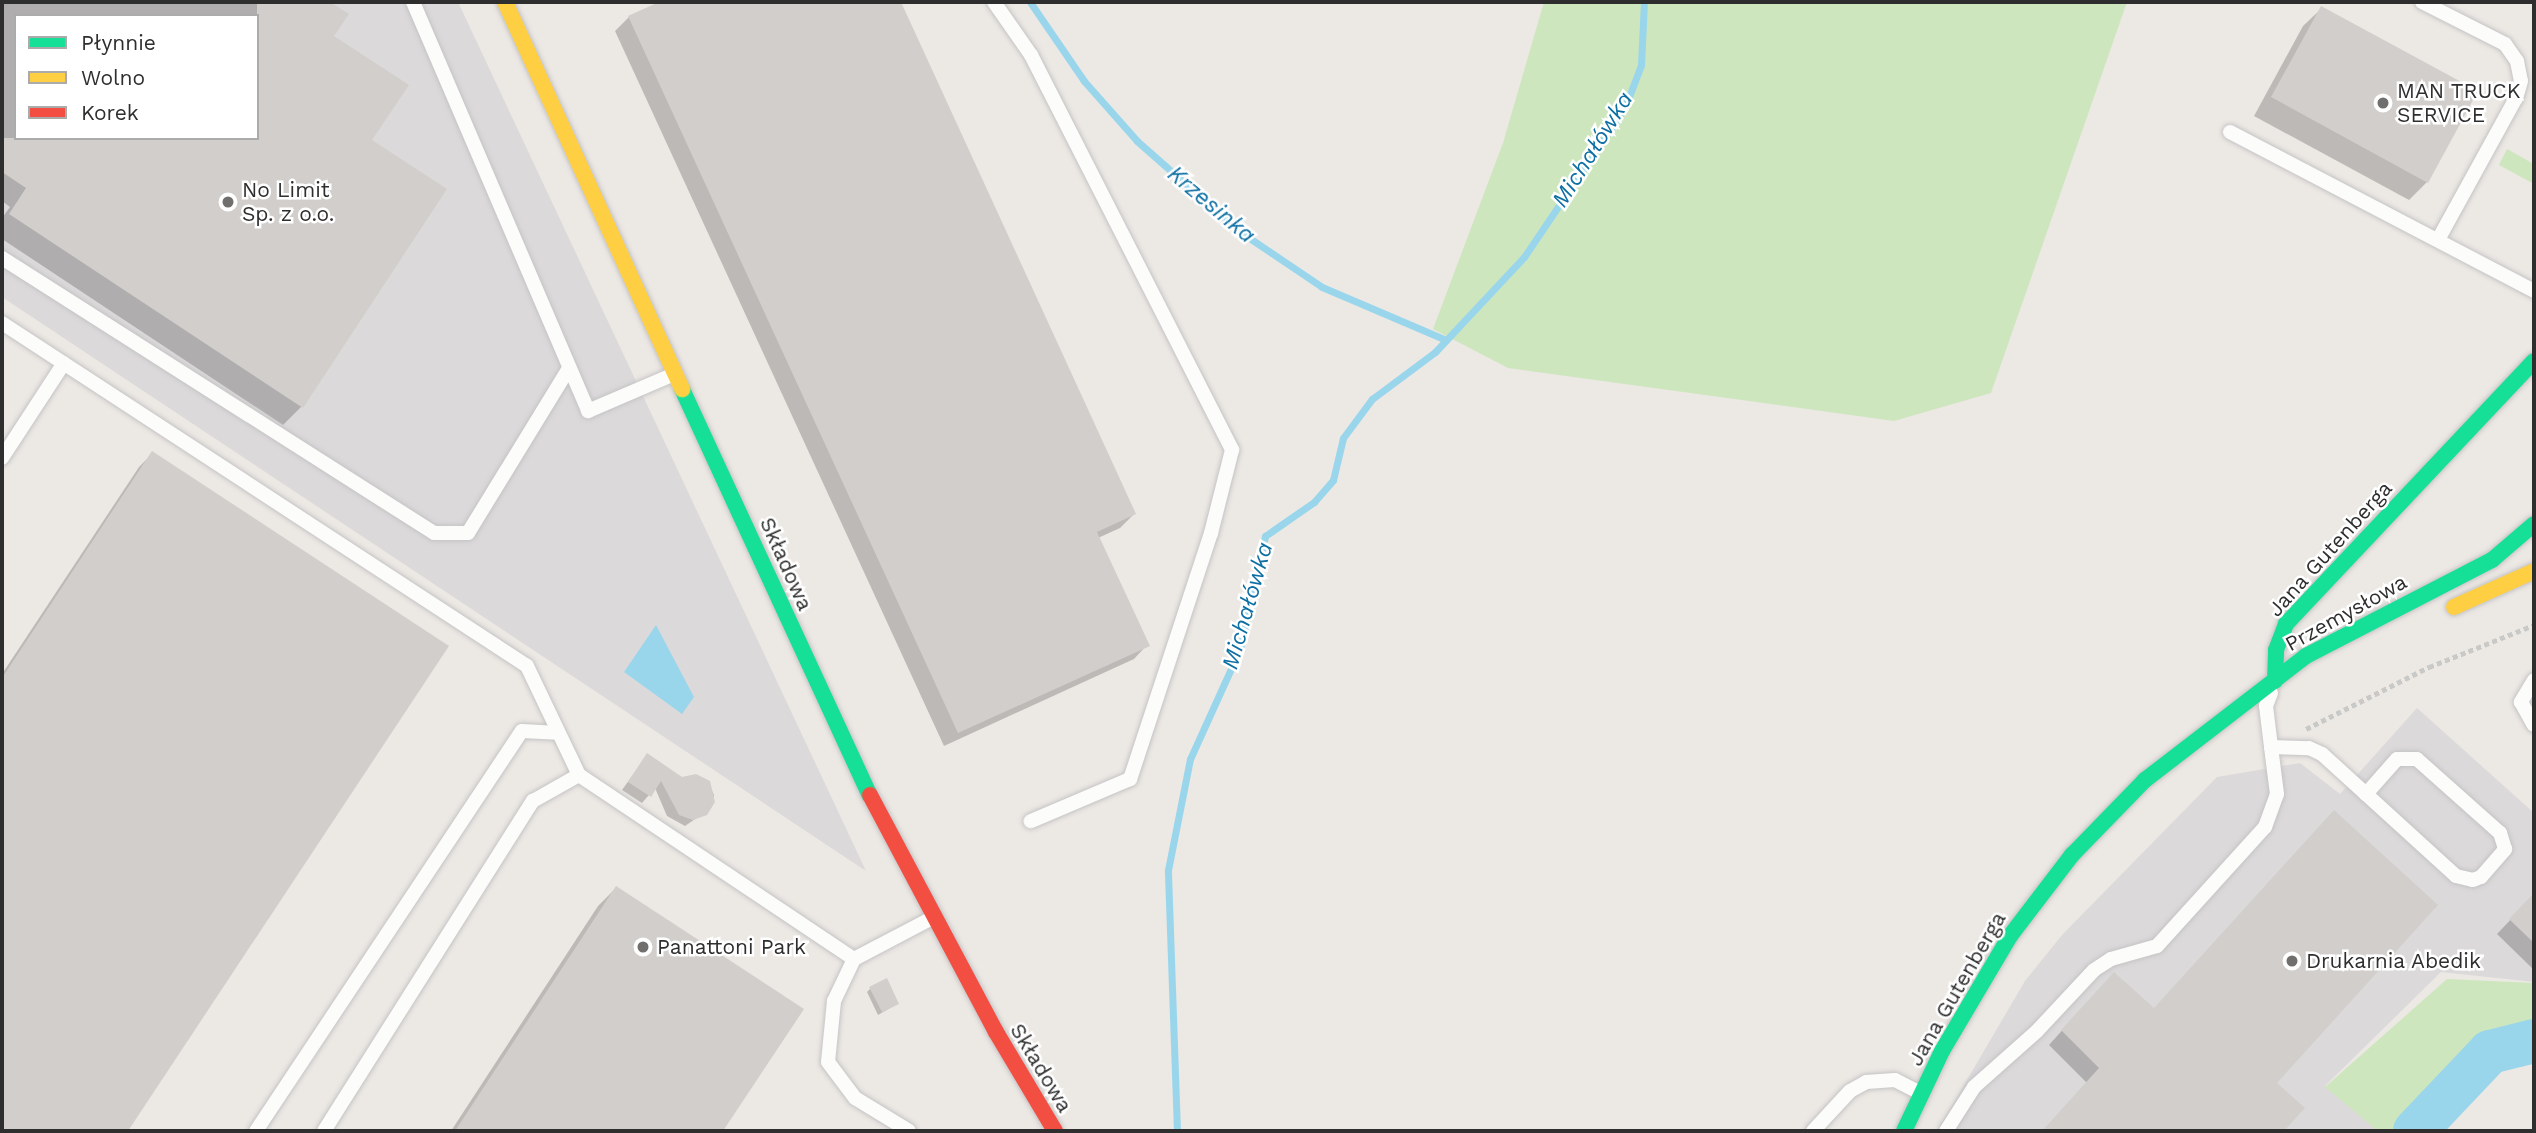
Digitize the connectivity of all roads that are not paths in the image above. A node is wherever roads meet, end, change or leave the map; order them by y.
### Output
1 (413, 2) edge
2 (505, 2) edge
3 (994, 2) edge
4 (2422, 2) edge
5 (2230, 132) dead end
6 (2438, 240) junction
7 (2, 258) edge
8 (2534, 291) edge
9 (2, 323) edge
10 (2534, 361) edge
11 (64, 363) junction
12 (569, 368) junction
13 (676, 373) junction
14 (2, 458) edge
15 (2534, 524) edge
16 (2534, 571) edge
17 (2432, 617) dead end
18 (2326, 666) dead end
19 (2534, 680) edge
20 (2275, 681) junction
21 (2534, 724) edge
22 (558, 733) junction
23 (2271, 747) junction
24 (579, 775) junction
25 (2365, 794) junction
26 (1031, 821) dead end
27 (934, 918) junction
28 (854, 959) junction
29 (1921, 1093) junction
30 (256, 1131) edge
31 (324, 1131) edge
32 (909, 1131) edge
33 (1055, 1131) edge
34 (1813, 1131) edge
35 (1903, 1131) edge
36 (1945, 1131) edge

1 - 12 lane
2 - 13 street, Składowa
3 - 26 lane
4 - 6 lane
5 - 6 lane
6 - 8 lane
7 - 12 lane
9 - 11 lane
10 - 20 street, Jana Gutenberga
11 - 14 lane
11 - 22 lane
12 - 13 lane
13 - 27 street, Składowa
15 - 20 street, Przemysłowa
16 - 17 street
18 - 20 street, Przemysłowa
19 - 21 lane
20 - 23 lane
20 - 29 street, Jana Gutenberga
22 - 24 lane
22 - 30 lane
23 - 25 lane
23 - 36 lane
24 - 28 lane
24 - 31 lane
25 - 25 lane
27 - 28 lane
27 - 33 street, Składowa
28 - 32 lane
29 - 34 lane
29 - 35 street, Jana Gutenberga

